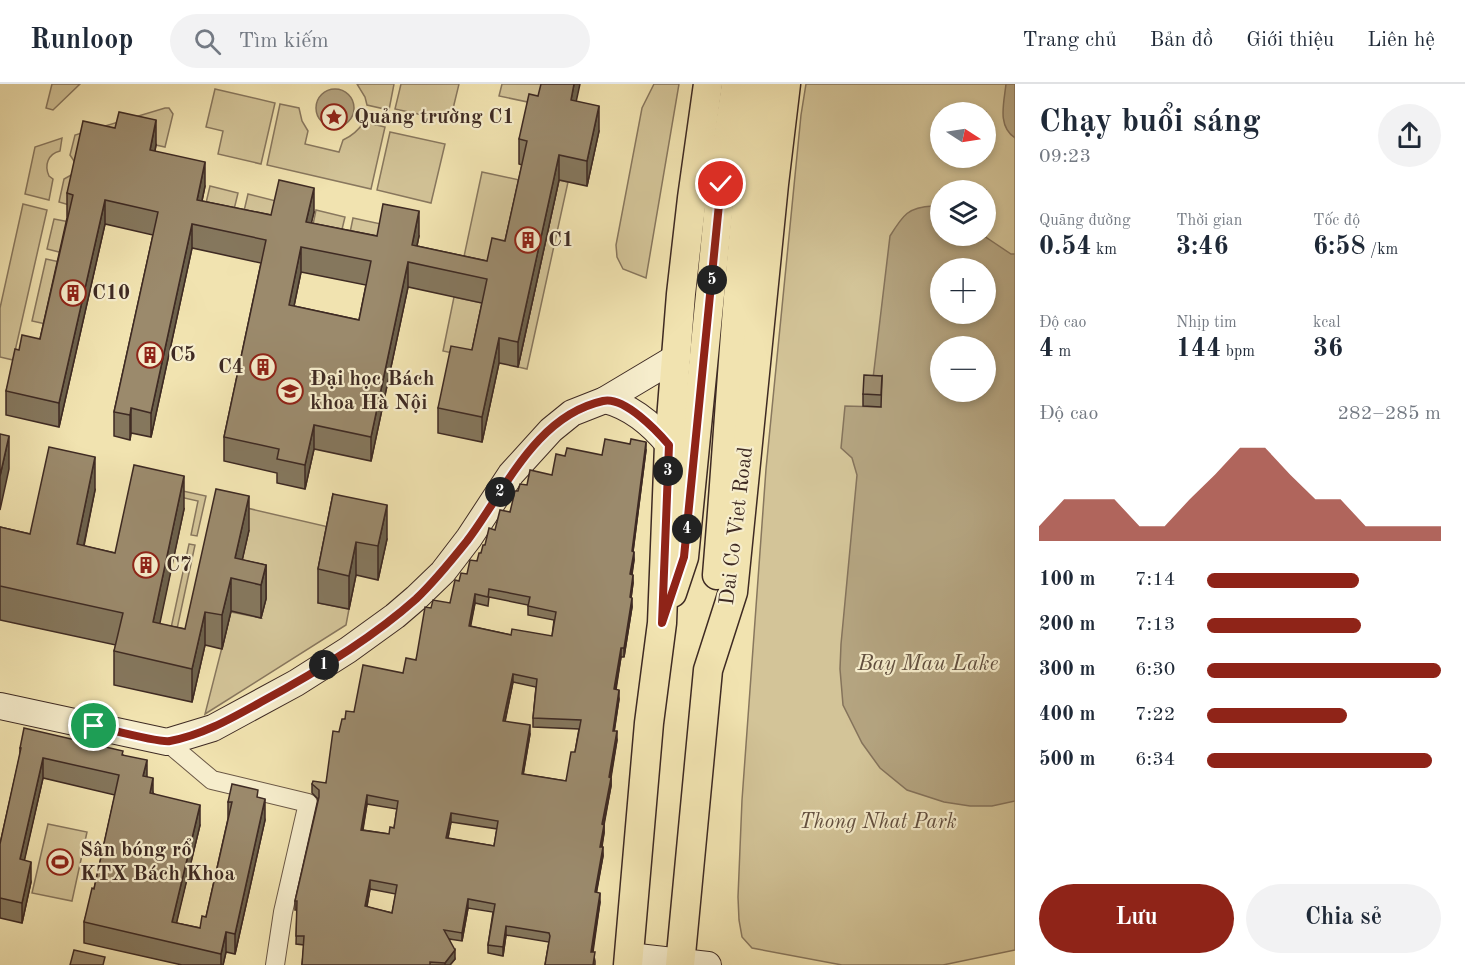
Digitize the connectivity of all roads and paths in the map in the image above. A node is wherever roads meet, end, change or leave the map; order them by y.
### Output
1 (708, 84) edge
2 (736, 84) edge
3 (762, 84) edge
4 (786, 84) edge
5 (677, 357) junction
6 (605, 400) junction
7 (669, 445) junction
8 (662, 623) junction
9 (708, 670) junction
10 (0, 706) edge
11 (167, 742) junction
12 (628, 961) edge
13 (690, 964) edge
14 (275, 965) edge

1 - 5 main road
2 - 8 main road
3 - 9 main road
4 - 9 main road, Dai Co Viet Road
5 - 6 street
5 - 7 main road
6 - 7 street
6 - 11 street
7 - 8 main road
8 - 12 main road
9 - 13 main road, Dai Co Viet Road
10 - 11 street
11 - 14 street
12 - 13 street

